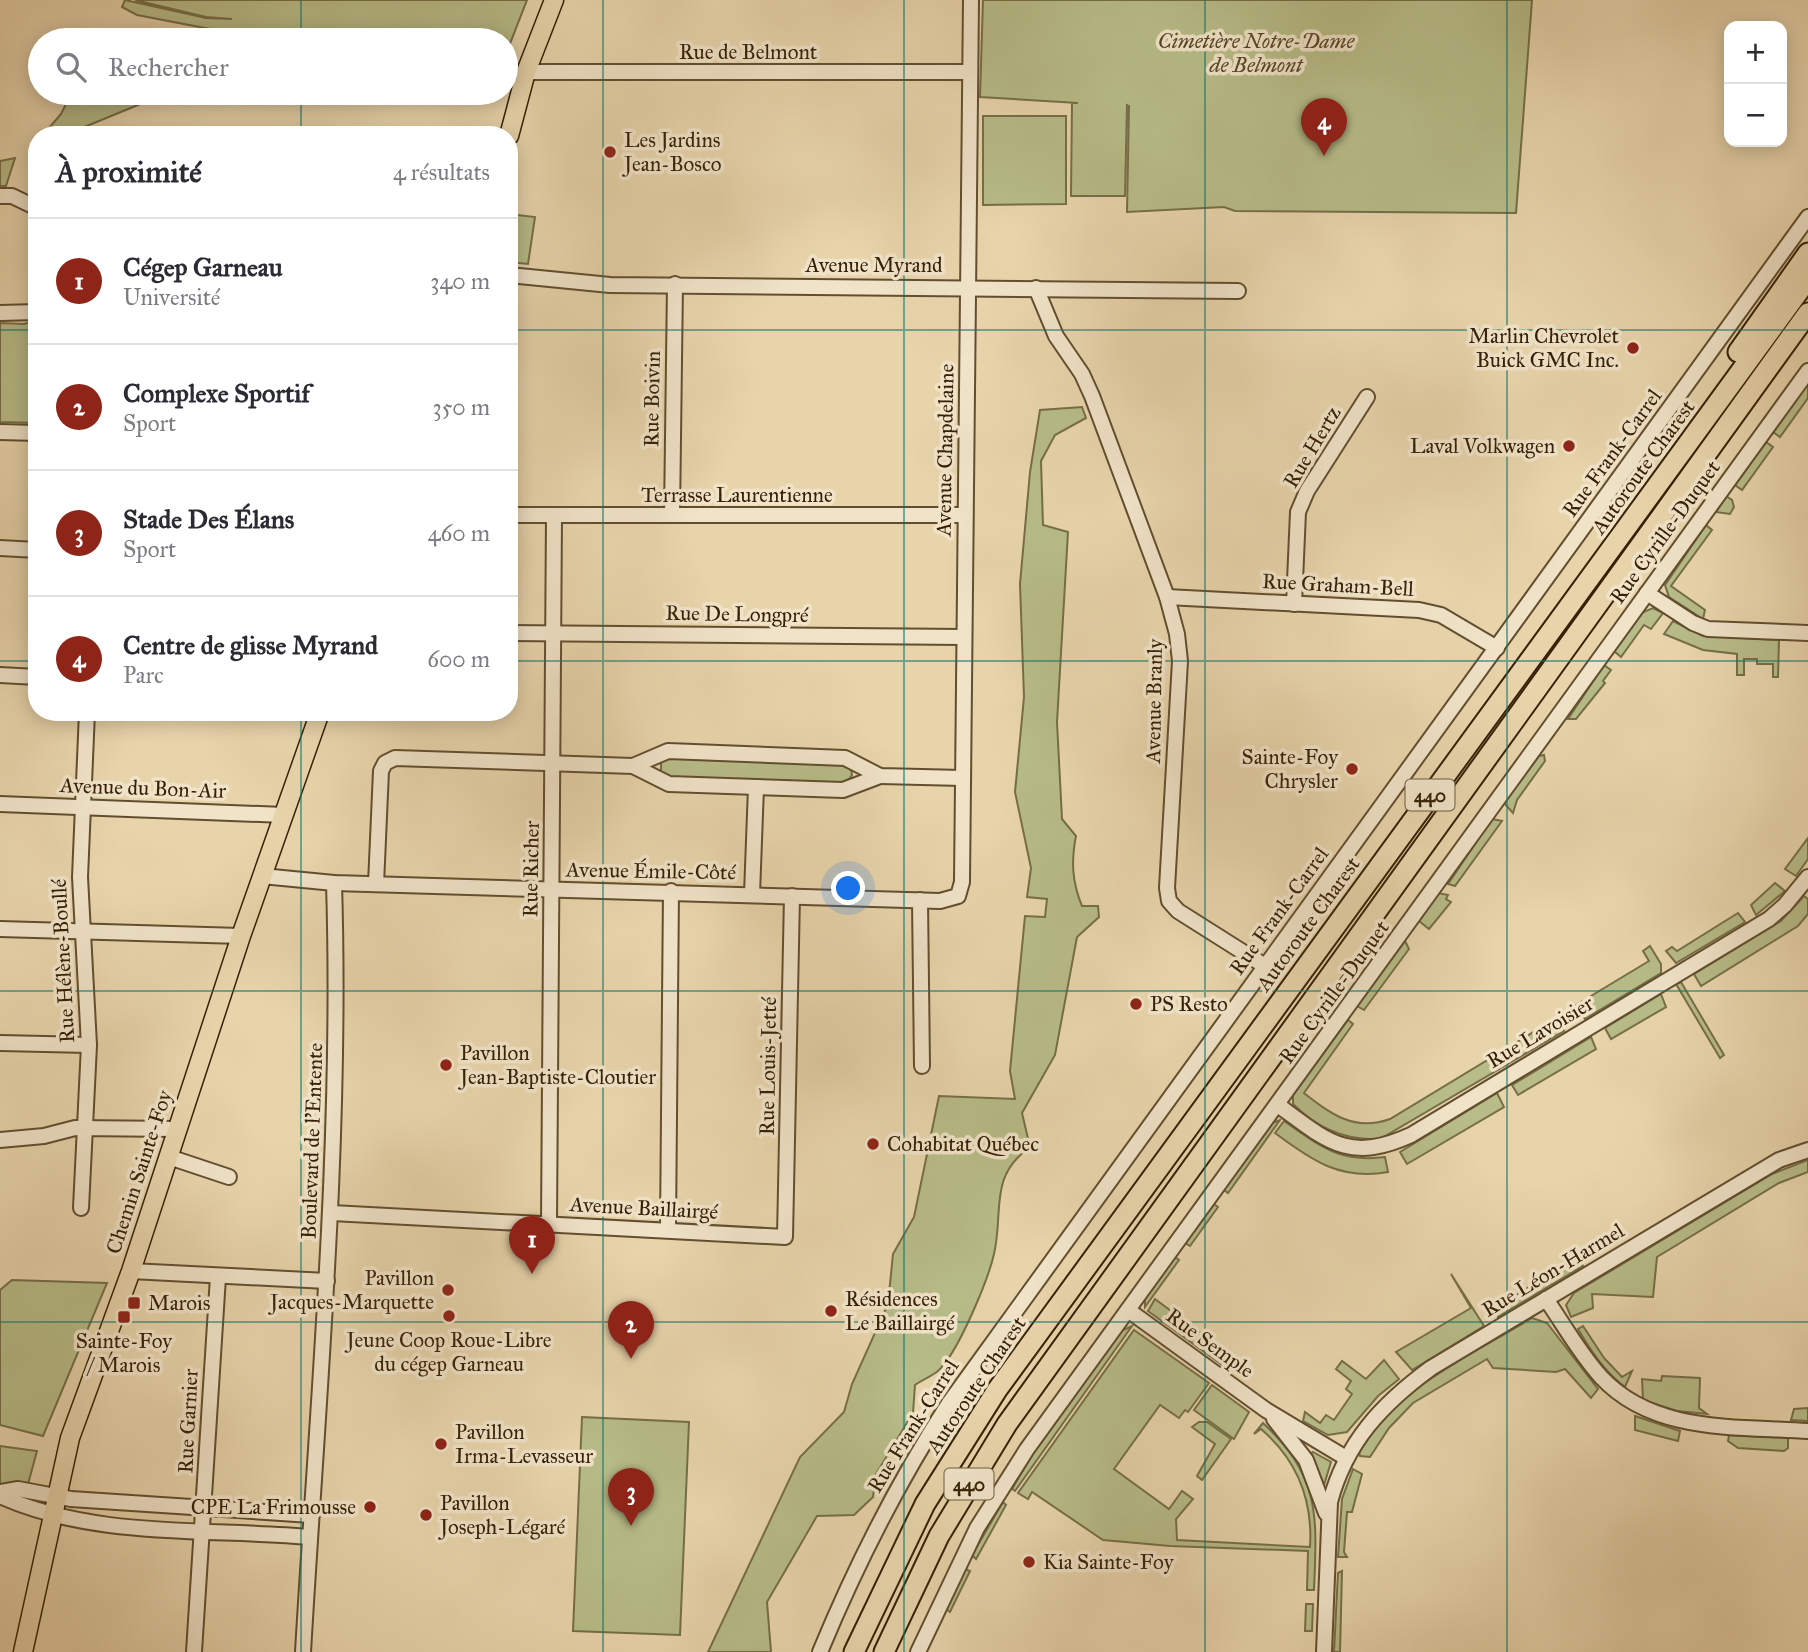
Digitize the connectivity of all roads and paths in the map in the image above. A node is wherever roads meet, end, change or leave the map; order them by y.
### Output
1 (554, 0) edge
2 (971, 0) edge
3 (526, 72) junction
4 (970, 72) junction
5 (518, 102) edge
6 (517, 105) edge
7 (512, 126) edge
8 (0, 196) edge
9 (28, 204) edge
10 (1808, 217) edge
11 (1808, 253) edge
12 (518, 276) edge
13 (1808, 278) edge
14 (675, 284) junction
15 (968, 286) junction
16 (1036, 288) junction
17 (1238, 291) dead end
18 (28, 312) edge
19 (0, 313) edge
20 (1808, 313) edge
21 (1808, 326) edge
22 (1808, 371) edge
23 (1367, 397) dead end
24 (1744, 405) junction
25 (0, 432) edge
26 (28, 433) edge
27 (518, 515) edge
28 (671, 515) junction
29 (965, 515) junction
30 (554, 516) junction
31 (0, 548) edge
32 (28, 550) edge
33 (1606, 556) junction
34 (1647, 593) junction
35 (1167, 597) junction
36 (1294, 604) junction
37 (518, 633) edge
38 (1808, 633) edge
39 (554, 634) junction
40 (964, 637) junction
41 (1497, 648) junction
42 (0, 675) edge
43 (28, 677) edge
44 (87, 721) edge
45 (317, 721) edge
46 (554, 763) junction
47 (633, 766) junction
48 (880, 776) junction
49 (962, 778) junction
50 (756, 787) junction
51 (0, 804) edge
52 (82, 806) junction
53 (284, 815) junction
54 (262, 876) junction
55 (1808, 877) edge
56 (334, 883) junction
57 (376, 884) junction
58 (551, 889) junction
59 (671, 891) junction
60 (752, 894) junction
61 (792, 895) junction
62 (955, 898) joint
63 (920, 900) junction
64 (0, 929) edge
65 (83, 931) junction
66 (241, 936) junction
67 (1265, 966) junction
68 (0, 1043) edge
69 (89, 1045) junction
70 (922, 1066) dead end
71 (1278, 1105) junction
72 (87, 1128) junction
73 (177, 1129) junction
74 (0, 1140) edge
75 (1808, 1150) edge
76 (169, 1157) junction
77 (229, 1177) dead end
78 (81, 1208) dead end
79 (332, 1213) junction
80 (549, 1223) junction
81 (668, 1228) junction
82 (785, 1237) joint
83 (131, 1271) junction
84 (218, 1276) junction
85 (327, 1281) junction
86 (1546, 1299) junction
87 (1128, 1310) junction
88 (1266, 1410) junction
89 (1808, 1431) edge
90 (1346, 1458) junction
91 (0, 1494) edge
92 (53, 1506) junction
93 (204, 1510) junction
94 (311, 1515) junction
95 (1329, 1526) junction
96 (202, 1531) junction
97 (310, 1537) junction
98 (23, 1652) edge
99 (194, 1652) edge
100 (303, 1652) edge
101 (820, 1652) edge
102 (854, 1652) edge
103 (884, 1652) edge
104 (918, 1652) edge
105 (1324, 1652) edge

1 - 3 main road
2 - 4 street, Avenue Chapdelaine
3 - 4 street, Rue de Belmont
3 - 5 main road
4 - 15 street, Avenue Chapdelaine
6 - 7 main road
8 - 9 street
10 - 41 street, Rue Frank-Carrel
11 - 33 highway
12 - 14 street, Avenue Myrand
13 - 33 highway, Autoroute Charest / 440
14 - 15 street, Avenue Myrand
14 - 28 street, Rue Boivin
15 - 16 street, Avenue Myrand
15 - 29 street, Avenue Chapdelaine
16 - 17 street, Avenue Myrand
16 - 35 street, Avenue Branly
18 - 19 street
20 - 24 highway, 440
21 - 24 highway
22 - 34 street, Rue Cyrille-Duquet
23 - 36 street, Rue Hertz
24 - 103 highway, 440
25 - 26 street
27 - 30 street, Terrasse Laurentienne
28 - 29 street, Terrasse Laurentienne
28 - 30 street, Terrasse Laurentienne
29 - 40 street, Avenue Chapdelaine
30 - 39 street, Rue Richer
31 - 32 street
33 - 102 highway, Autoroute Charest / 440
34 - 38 street
34 - 71 street, Rue Cyrille-Duquet
35 - 36 street, Rue Graham-Bell
35 - 67 street, Avenue Branly
36 - 41 street, Rue Graham-Bell
37 - 39 street, Rue De Longpré
39 - 40 street, Rue De Longpré
39 - 46 street, Rue Richer
40 - 49 street, Avenue Chapdelaine
41 - 67 street, Rue Frank-Carrel
42 - 43 street
44 - 52 street, Rue Hélène-Boullé
45 - 53 main road, Chemin Sainte-Foy
46 - 47 street
46 - 57 street
46 - 58 street, Rue Richer
47 - 48 street
47 - 50 street
48 - 49 street
48 - 50 street
49 - 62 street, Avenue Chapdelaine
50 - 60 street
51 - 52 street, Avenue du Bon-Air
52 - 53 street, Avenue du Bon-Air
52 - 65 street, Rue Hélène-Boullé
53 - 54 main road, Chemin Sainte-Foy
54 - 56 street, Avenue Émile-Côté
54 - 66 main road, Chemin Sainte-Foy
55 - 71 street, Rue Lavoisier
56 - 57 street, Avenue Émile-Côté
56 - 79 street, Boulevard de l'Entente
57 - 58 street, Avenue Émile-Côté
58 - 59 street, Avenue Émile-Côté
58 - 80 street, Rue Richer
59 - 60 street, Avenue Émile-Côté
59 - 81 street
60 - 61 street, Avenue Émile-Côté
61 - 63 street, Avenue Émile-Côté
61 - 82 street, Rue Louis-Jetté
62 - 63 street, Avenue Émile-Côté
63 - 70 street
64 - 65 street
65 - 66 street
65 - 69 street, Rue Hélène-Boullé
66 - 73 main road, Chemin Sainte-Foy
67 - 101 street, Rue Frank-Carrel
68 - 69 street
69 - 72 street, Rue Hélène-Boullé
71 - 87 street, Rue Cyrille-Duquet
72 - 73 street
72 - 74 street
72 - 78 street, Rue Hélène-Boullé
73 - 76 main road, Chemin Sainte-Foy
75 - 86 street, Rue Léon-Harmel
76 - 77 street
76 - 83 main road, Chemin Sainte-Foy
79 - 80 street, Avenue Baillairgé
79 - 85 street, Boulevard de l'Entente
80 - 81 street, Avenue Baillairgé
81 - 82 street, Avenue Baillairgé
83 - 84 street
83 - 92 main road, Chemin Sainte-Foy
84 - 85 street
84 - 93 street, Rue Garnier
85 - 94 street, Boulevard de l'Entente
86 - 89 street
86 - 90 street, Rue Léon-Harmel
87 - 88 street, Rue Semple
87 - 104 street, Rue Cyrille-Duquet
88 - 90 street, Rue Semple
88 - 95 street, Rue Semple
90 - 95 street, Rue Semple
91 - 92 street
92 - 93 street
92 - 96 street
92 - 98 main road, Chemin Sainte-Foy
93 - 94 street
93 - 96 street, Rue Garnier
94 - 97 street, Boulevard de l'Entente
95 - 105 street, Rue Semple
96 - 97 street
96 - 99 street, Rue Garnier
97 - 100 street, Boulevard de l'Entente

